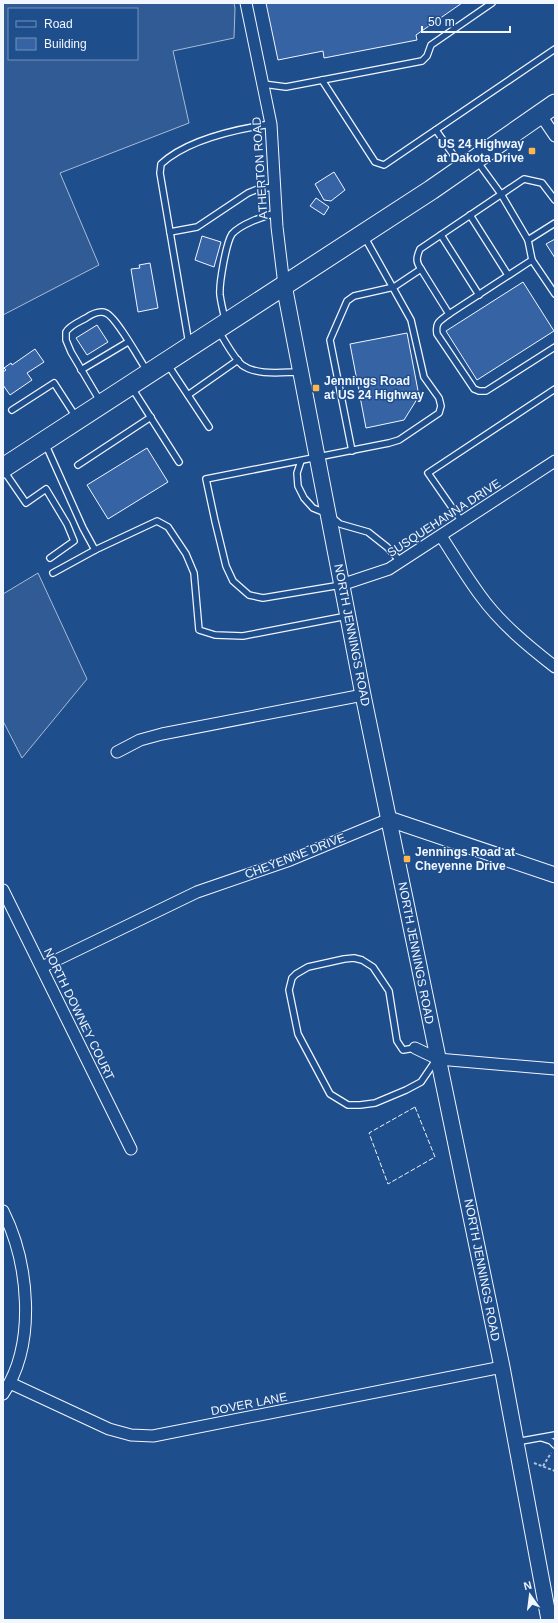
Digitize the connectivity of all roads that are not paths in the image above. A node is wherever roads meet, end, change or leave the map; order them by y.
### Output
1 (246, 3) edge
2 (492, 3) edge
3 (555, 49) edge
4 (322, 80) junction
5 (263, 84) junction
6 (548, 109) edge
7 (271, 124) junction
8 (436, 130) junction
9 (555, 136) edge
10 (469, 163) junction
11 (275, 187) junction
12 (501, 194) junction
13 (555, 200) edge
14 (276, 213) junction
15 (470, 215) junction
16 (555, 223) edge
17 (170, 232) junction
18 (363, 234) junction
19 (441, 235) junction
20 (528, 240) junction
21 (532, 260) junction
22 (421, 269) junction
23 (508, 275) junction
24 (284, 285) junction
25 (394, 287) junction
26 (555, 294) edge
27 (479, 295) junction
28 (449, 314) junction
29 (222, 326) junction
30 (128, 342) junction
31 (189, 347) junction
32 (555, 347) edge
33 (238, 360) junction
34 (165, 362) junction
35 (81, 370) junction
36 (300, 372) junction
37 (148, 373) junction
38 (129, 385) junction
39 (555, 389) edge
40 (188, 395) junction
41 (102, 404) junction
42 (12, 410) dead end
43 (150, 418) junction
44 (77, 419) junction
45 (210, 427) dead end
46 (44, 441) junction
47 (352, 451) junction
48 (317, 458) junction
49 (301, 461) junction
50 (555, 461) edge
51 (179, 462) dead end
52 (78, 465) dead end
53 (3, 468) edge
54 (328, 514) junction
55 (462, 522) junction
56 (441, 536) junction
57 (95, 550) junction
58 (50, 558) dead end
59 (401, 562) junction
60 (53, 573) dead end
61 (341, 585) junction
62 (347, 616) junction
63 (555, 667) edge
64 (363, 695) junction
65 (117, 752) dead end
66 (389, 818) junction
67 (555, 875) edge
68 (3, 890) edge
69 (42, 967) junction
70 (415, 1048) joint
71 (438, 1058) junction
72 (555, 1069) edge
73 (132, 1149) dead end
74 (3, 1211) edge
75 (502, 1367) junction
76 (10, 1383) junction
77 (3, 1394) edge
78 (555, 1435) edge
79 (542, 1438) junction
80 (516, 1442) junction
81 (555, 1445) edge
82 (549, 1620) edge

1 - 5 street, ATHERTON ROAD
2 - 4 lane
3 - 8 lane
4 - 5 lane
4 - 8 lane
5 - 7 street, ATHERTON ROAD
6 - 9 street
6 - 10 highway
7 - 11 street, ATHERTON ROAD
7 - 17 lane
8 - 10 lane
10 - 12 lane
10 - 18 highway
11 - 14 street, ATHERTON ROAD
11 - 17 lane
12 - 13 lane
12 - 15 lane
12 - 20 lane
14 - 24 street, ATHERTON ROAD
14 - 29 lane
15 - 19 lane
15 - 23 lane
16 - 20 lane
17 - 31 lane
18 - 24 highway
18 - 25 lane
19 - 22 lane
19 - 27 lane
20 - 21 lane
21 - 23 lane
21 - 26 lane
22 - 25 lane
22 - 28 lane
23 - 27 lane
24 - 29 highway
24 - 36 street, NORTH JENNINGS ROAD
25 - 47 lane
25 - 47 lane
27 - 28 lane
28 - 32 lane
29 - 31 highway
29 - 33 lane
30 - 35 lane
30 - 35 lane
30 - 37 lane
31 - 34 highway
33 - 36 lane
33 - 40 lane
34 - 37 highway
34 - 40 lane
35 - 41 lane
36 - 48 street, NORTH JENNINGS ROAD
37 - 38 highway
38 - 41 highway
38 - 43 lane
39 - 55 lane
40 - 45 lane
41 - 44 highway
42 - 44 lane
43 - 51 lane
43 - 52 lane
44 - 46 highway
46 - 53 highway
46 - 57 lane
47 - 48 lane
48 - 49 lane
48 - 54 street, NORTH JENNINGS ROAD
49 - 54 lane
49 - 61 lane
50 - 55 street, SUSQUEHANNA DRIVE
53 - 58 lane
54 - 59 lane
54 - 61 street, NORTH JENNINGS ROAD
55 - 56 street, SUSQUEHANNA DRIVE
56 - 59 street, SUSQUEHANNA DRIVE
56 - 63 street
57 - 60 lane
57 - 62 lane
59 - 61 street, SUSQUEHANNA DRIVE
61 - 62 street, NORTH JENNINGS ROAD
62 - 64 street, NORTH JENNINGS ROAD
64 - 65 street
64 - 66 street, NORTH JENNINGS ROAD
66 - 67 street
66 - 69 street, CHEYENNE DRIVE
66 - 71 street, NORTH JENNINGS ROAD
68 - 69 street, NORTH DOWNEY COURT
69 - 73 street, NORTH DOWNEY COURT
70 - 71 street
70 - 71 lane
71 - 72 street
71 - 75 street, NORTH JENNINGS ROAD
74 - 76 street
75 - 76 street, DOVER LANE
75 - 80 street, NORTH JENNINGS ROAD
76 - 77 street
78 - 79 lane
79 - 80 lane
79 - 81 lane
80 - 82 street, NORTH JENNINGS ROAD

